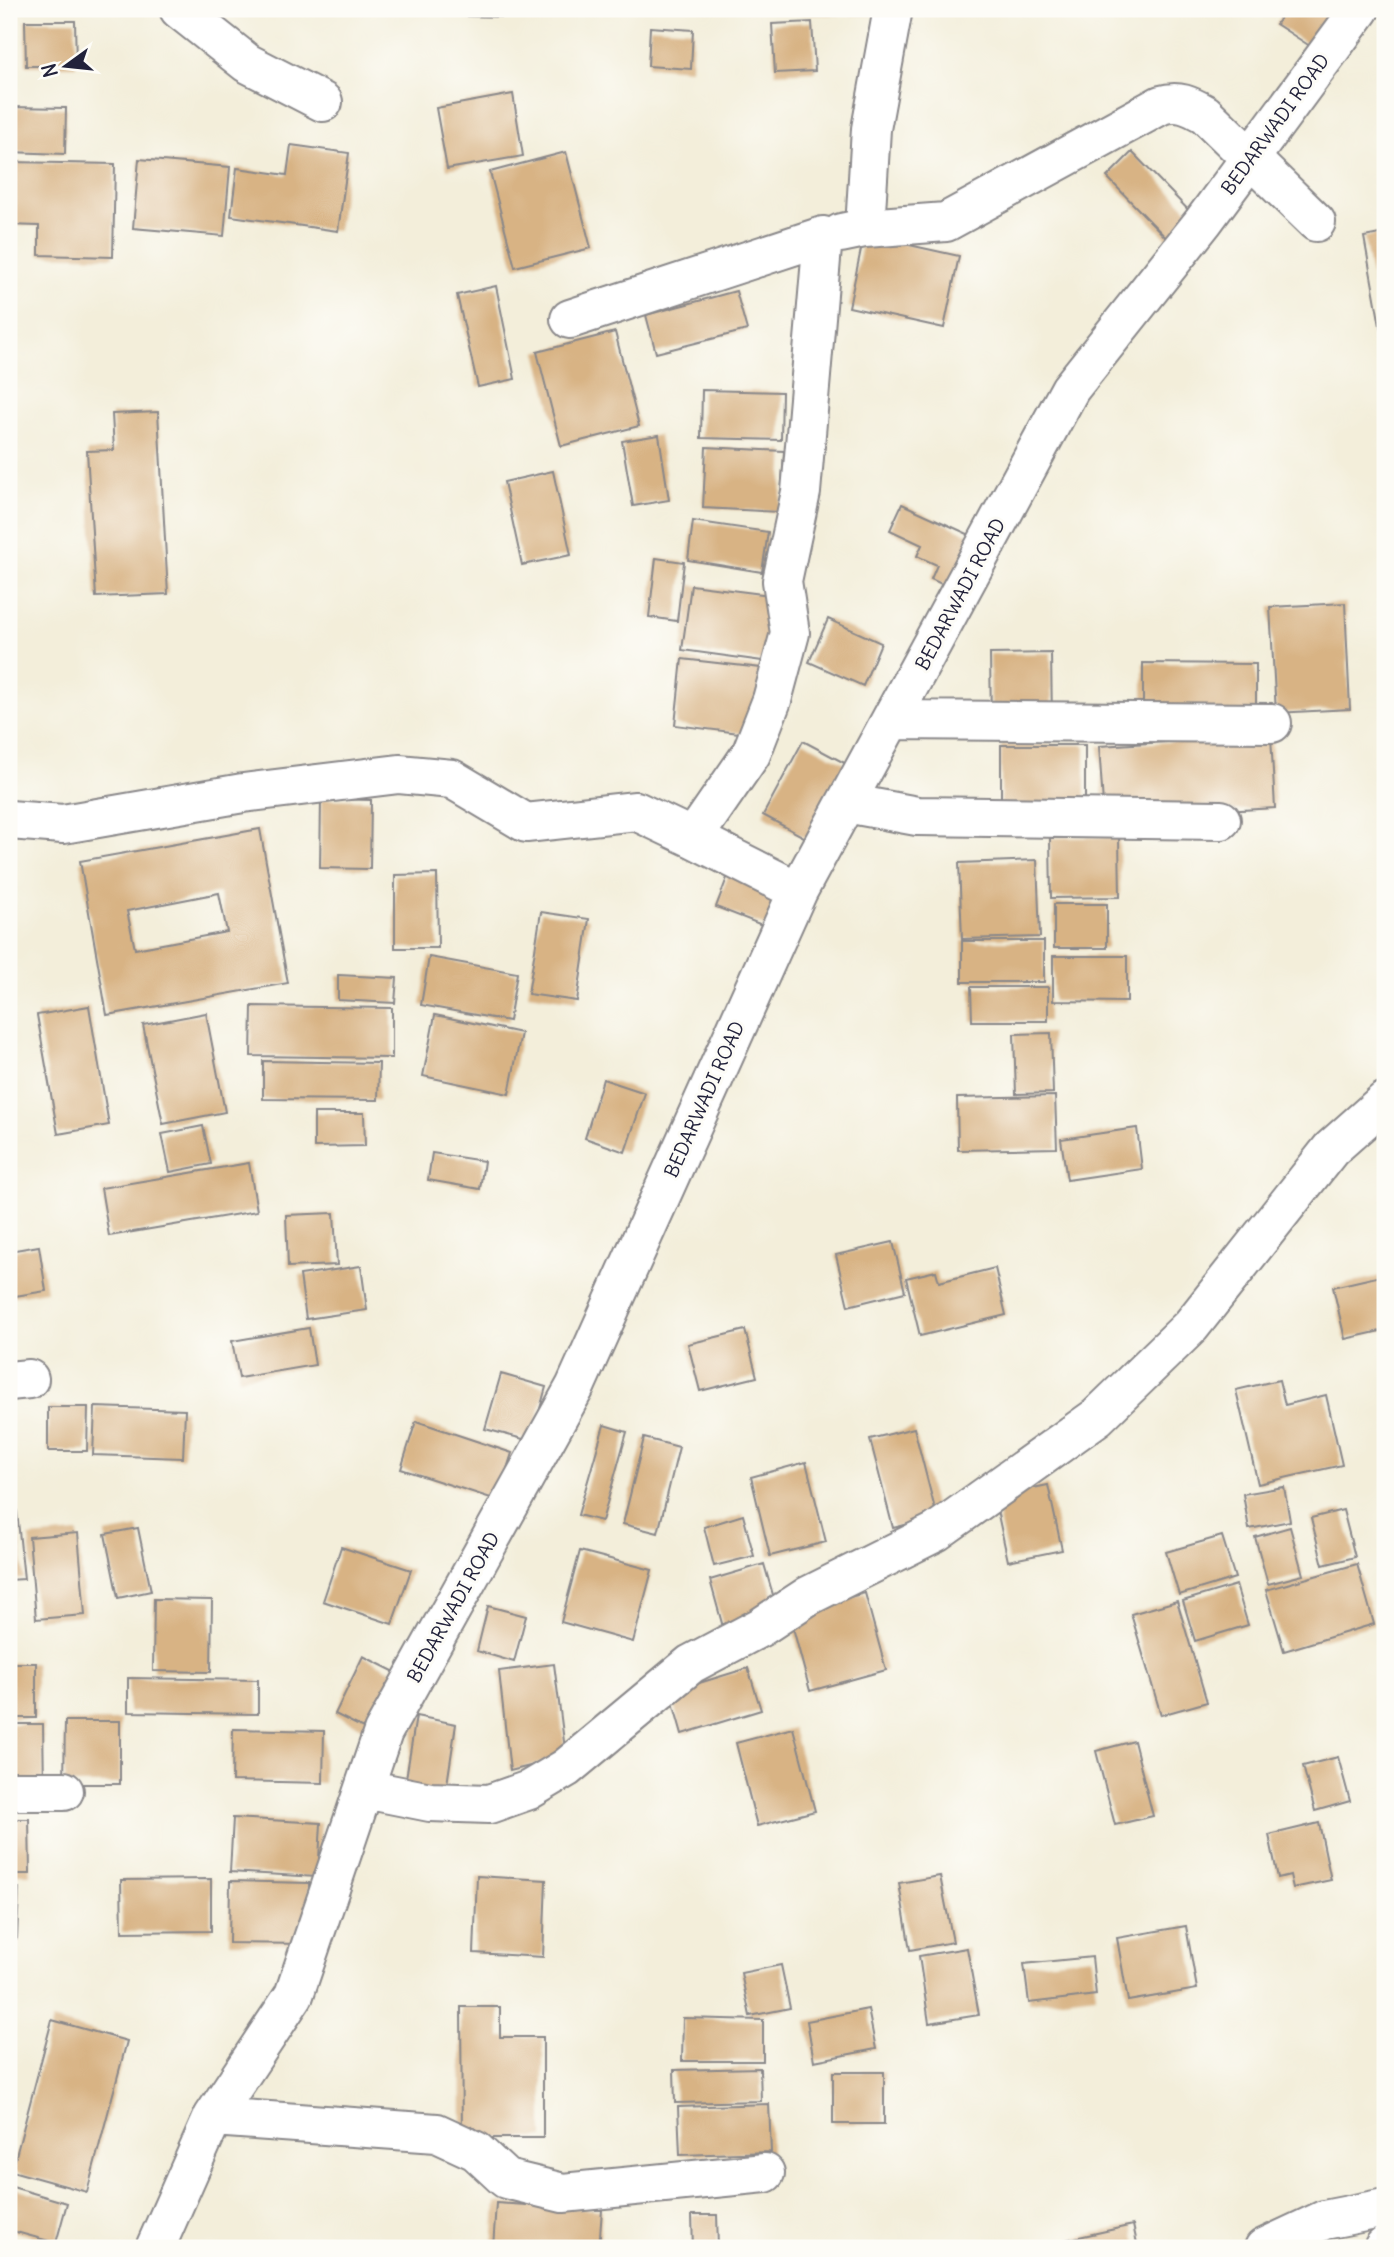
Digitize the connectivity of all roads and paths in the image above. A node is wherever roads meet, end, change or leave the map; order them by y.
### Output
1 (179, 9) edge
2 (893, 9) edge
3 (1360, 9) edge
4 (323, 102) dead end
5 (1250, 159) junction
6 (1316, 222) dead end
7 (865, 228) junction
8 (823, 236) junction
9 (570, 319) dead end
10 (891, 720) junction
11 (1272, 723) dead end
12 (846, 803) junction
13 (9, 820) edge
14 (1221, 820) dead end
15 (693, 838) junction
16 (798, 891) junction
17 (1385, 1101) edge
18 (365, 1789) junction
19 (9, 1791) edge
20 (64, 1791) dead end
21 (213, 2117) junction
22 (765, 2173) dead end
23 (1385, 2208) edge
24 (155, 2248) edge
25 (1264, 2248) edge

1 - 4 street
2 - 7 street
3 - 5 street, BEDARWADI ROAD
5 - 6 street
5 - 7 street
5 - 10 street, BEDARWADI ROAD
7 - 8 street
8 - 9 street
8 - 15 street
10 - 11 street
10 - 12 street, BEDARWADI ROAD
12 - 14 street
12 - 16 street, BEDARWADI ROAD
13 - 15 street
15 - 16 street
16 - 18 street, BEDARWADI ROAD
17 - 18 street
18 - 21 street, BEDARWADI ROAD
19 - 20 street
21 - 22 street
21 - 24 street, BEDARWADI ROAD
23 - 25 street

